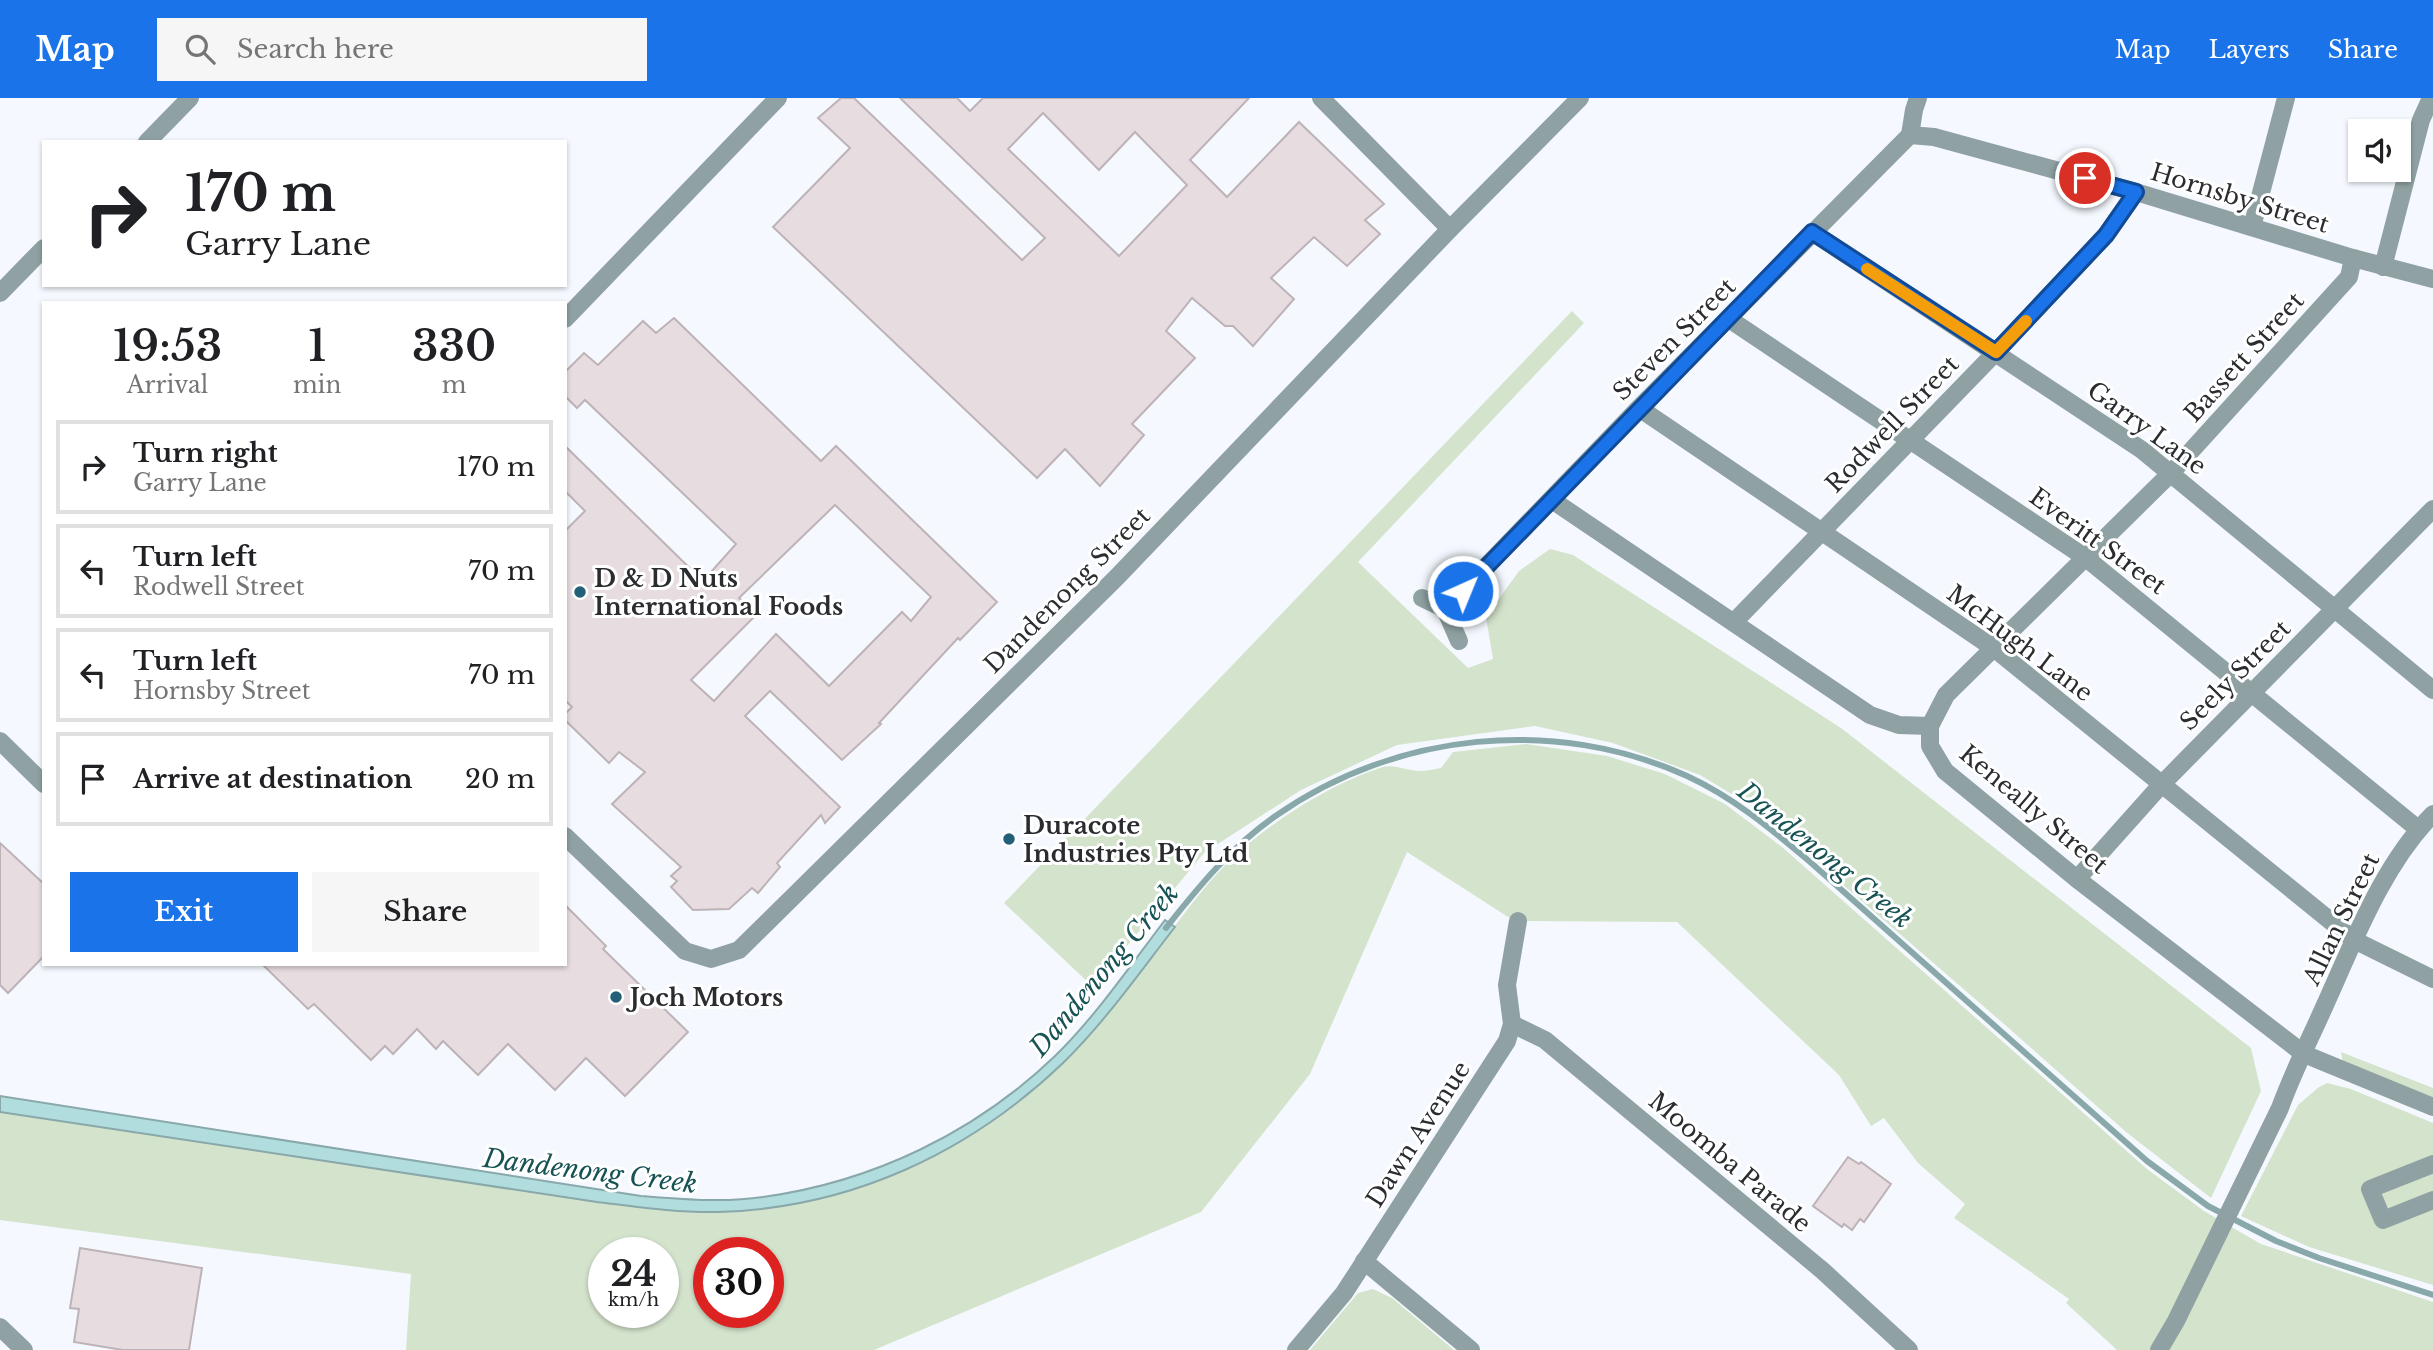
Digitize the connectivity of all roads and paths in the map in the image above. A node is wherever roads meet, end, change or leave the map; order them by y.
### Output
1 (190, 98) edge
2 (778, 98) edge
3 (1321, 98) edge
4 (1580, 98) edge
5 (1918, 98) edge
6 (2431, 98) edge
7 (2284, 99) edge
8 (1910, 135) junction
9 (150, 140) edge
10 (2136, 192) junction
11 (2252, 227) junction
12 (1450, 229) junction
13 (1812, 232) junction
14 (42, 250) edge
15 (2353, 258) junction
16 (2384, 267) junction
17 (2433, 279) edge
18 (0, 293) edge
19 (567, 317) edge
20 (1729, 319) junction
21 (1996, 352) junction
22 (1639, 408) junction
23 (1910, 441) junction
24 (2171, 473) junction
25 (1552, 500) junction
26 (2433, 509) edge
27 (1821, 533) junction
28 (2086, 558) junction
29 (1422, 598) dead end
30 (1445, 609) junction
31 (2335, 610) junction
32 (1734, 622) junction
33 (1459, 641) dead end
34 (1995, 649) junction
35 (2433, 690) edge
36 (2251, 693) junction
37 (1930, 726) junction
38 (0, 741) edge
39 (42, 782) edge
40 (2161, 785) junction
41 (2433, 814) edge
42 (2418, 829) junction
43 (567, 837) edge
44 (2077, 879) junction
45 (1518, 921) dead end
46 (2354, 940) junction
47 (2433, 979) edge
48 (1512, 1024) junction
49 (2304, 1054) junction
50 (2433, 1107) edge
51 (2433, 1164) edge
52 (2433, 1199) edge
53 (1364, 1261) junction
54 (0, 1327) edge
55 (24, 1350) edge
56 (1296, 1350) edge
57 (1471, 1350) edge
58 (1909, 1350) edge
59 (2159, 1350) edge

1 - 9 street
2 - 19 street
3 - 12 street
4 - 12 street, Dandenong Street
5 - 8 street
6 - 16 street
7 - 11 street
8 - 10 street, Hornsby Street
8 - 13 street, Steven Street
10 - 11 street, Hornsby Street
10 - 21 street, Rodwell Street
11 - 15 street, Hornsby Street
12 - 43 street, Dandenong Street
13 - 20 street, Steven Street
13 - 21 street, Garry Lane
14 - 18 street
15 - 16 street, Hornsby Street
15 - 24 street, Bassett Street
16 - 17 street, Hornsby Street
20 - 22 street, Steven Street
20 - 23 street, Everitt Street
21 - 23 street, Rodwell Street
21 - 24 street, Garry Lane
22 - 25 street, Steven Street
22 - 27 street, McHugh Lane
23 - 27 street, Rodwell Street
23 - 28 street, Everitt Street
24 - 28 street, Bassett Street
24 - 31 street, Garry Lane
25 - 30 street, Steven Street
25 - 32 street
26 - 31 street, Seely Street
27 - 32 street, Rodwell Street
27 - 34 street, McHugh Lane
28 - 34 street, Bassett Street
28 - 36 street, Everitt Street
29 - 30 street
30 - 33 street
31 - 35 street, Garry Lane
31 - 36 street, Seely Street
32 - 37 street
34 - 37 street, Bassett Street
34 - 40 street, McHugh Lane
36 - 40 street, Seely Street
36 - 42 street, Everitt Street
37 - 44 street, Keneally Street
38 - 39 street
40 - 44 street, Seely Street
40 - 46 street, McHugh Lane
41 - 42 street, Allan Street
42 - 46 street, Allan Street
44 - 49 street, Keneally Street
45 - 48 street
46 - 47 street, McHugh Lane
46 - 49 street, Allan Street
48 - 53 street, Dawn Avenue
48 - 58 street, Moomba Parade
49 - 50 street, Keneally Street
49 - 59 street, Allan Street
51 - 52 street
53 - 56 street, Dawn Avenue
53 - 57 street
54 - 55 street

